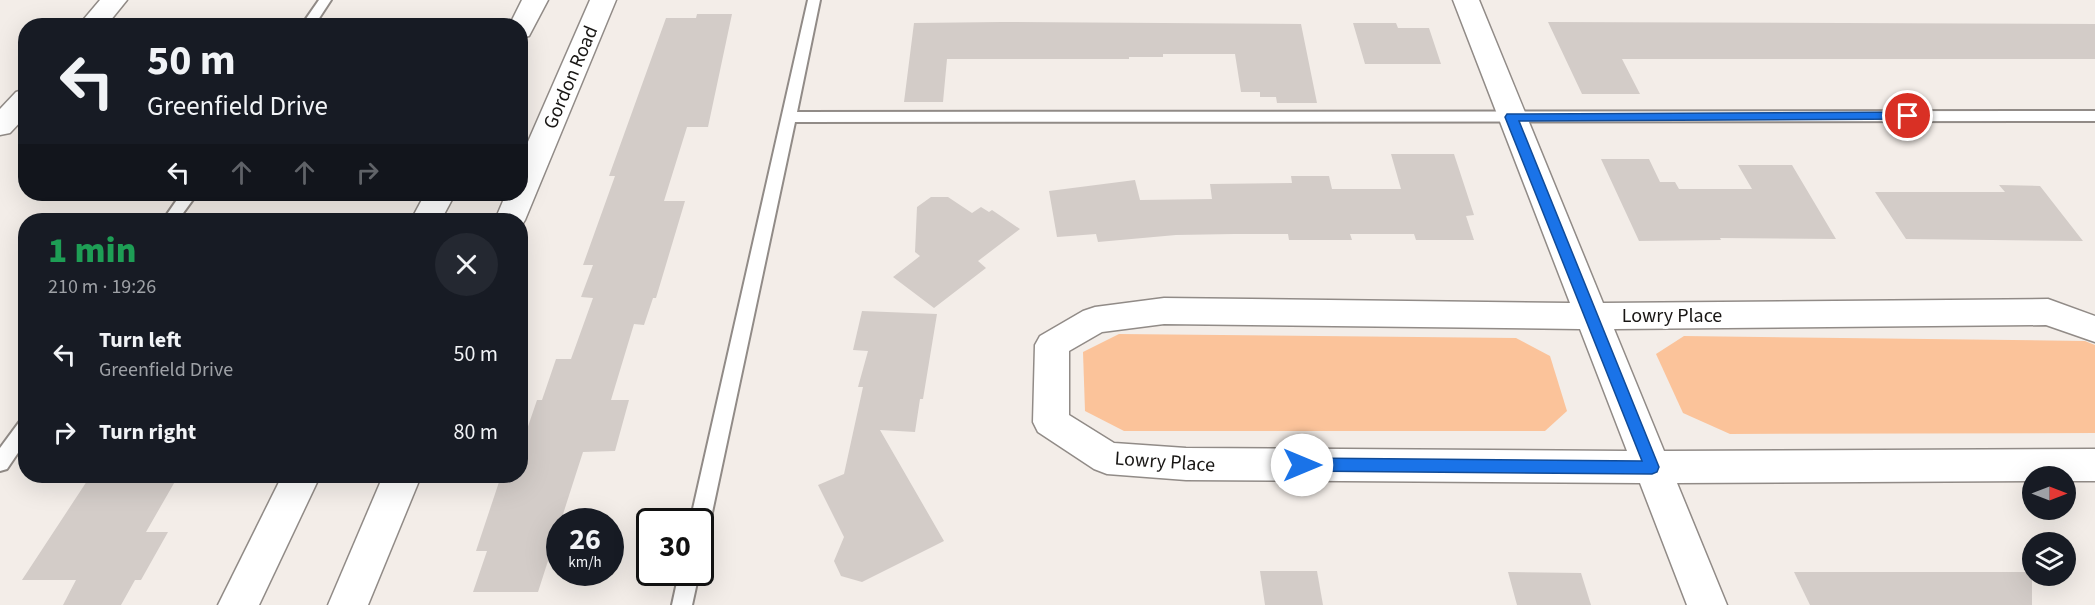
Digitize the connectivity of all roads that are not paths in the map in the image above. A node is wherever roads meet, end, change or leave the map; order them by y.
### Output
1 (114, 0) edge
2 (325, 0) edge
3 (535, 0) edge
4 (603, 0) edge
5 (814, 0) edge
6 (1466, 0) edge
7 (98, 18) edge
8 (313, 18) edge
9 (526, 18) edge
10 (18, 107) edge
11 (2095, 116) edge
12 (787, 117) junction
13 (1511, 117) junction
14 (0, 126) edge
15 (528, 177) edge
16 (1591, 316) junction
17 (2095, 329) edge
18 (18, 437) edge
19 (0, 463) edge
20 (2095, 465) edge
21 (1652, 467) junction
22 (298, 483) edge
23 (399, 483) edge
24 (703, 508) edge
25 (686, 586) edge
26 (238, 605) edge
27 (348, 605) edge
28 (682, 605) edge
29 (1707, 605) edge

1 - 7 street
2 - 8 lane
3 - 9 street
4 - 15 street, Gordon Road
5 - 12 lane
6 - 13 street
10 - 14 street
11 - 13 lane
12 - 13 lane
12 - 24 lane
13 - 16 street
16 - 17 street, Lowry Place
16 - 21 street
16 - 21 street, Lowry Place
18 - 19 lane
20 - 21 street, Lowry Place
21 - 29 street
22 - 26 street
23 - 27 street
25 - 28 lane

